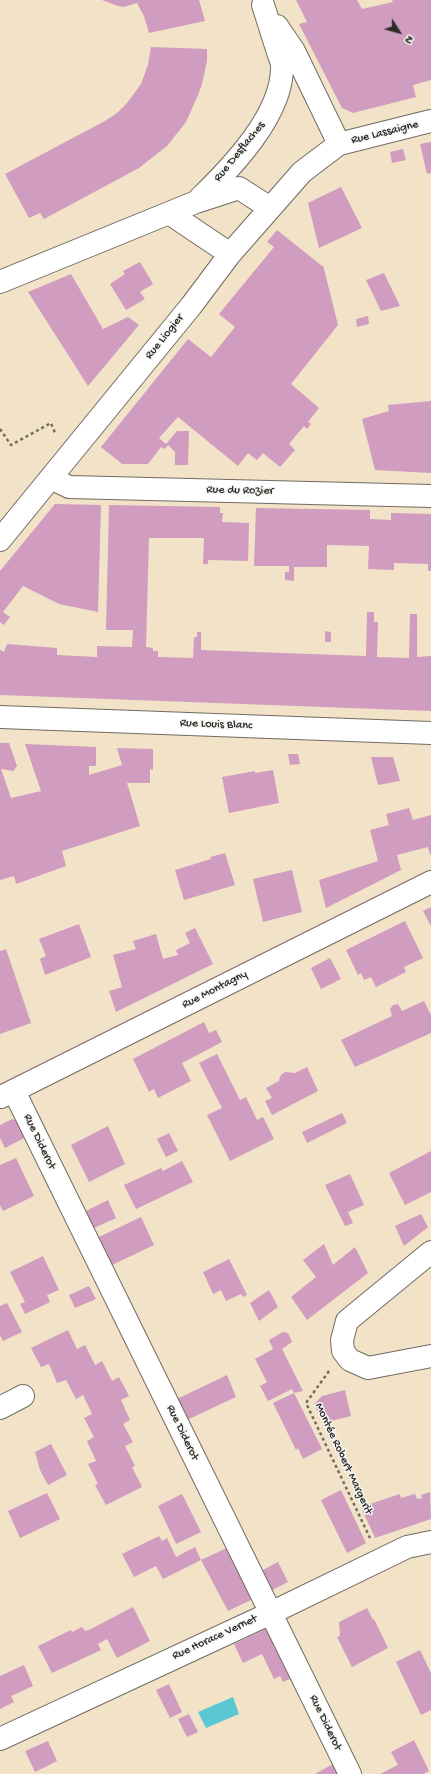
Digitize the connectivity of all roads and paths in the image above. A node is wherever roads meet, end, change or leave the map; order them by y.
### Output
1 (262, 3) edge
2 (431, 121) edge
3 (339, 144) junction
4 (196, 202) junction
5 (270, 208) junction
6 (169, 213) junction
7 (230, 254) junction
8 (0, 282) edge
9 (51, 424) dead end
10 (0, 429) edge
11 (51, 478) junction
12 (431, 496) edge
13 (0, 540) edge
14 (0, 717) edge
15 (431, 733) edge
16 (431, 882) edge
17 (7, 1094) edge
18 (431, 1252) edge
19 (343, 1351) junction
20 (431, 1356) edge
21 (23, 1396) dead end
22 (0, 1408) edge
23 (431, 1542) edge
24 (380, 1560) junction
25 (271, 1613) junction
26 (0, 1738) edge
27 (350, 1774) edge

1 - 3 street, Rue Desflaches
1 - 4 street, Rue Desflaches
2 - 3 street, Rue Lassaigne
3 - 5 street, Rue Liogier
4 - 5 street
4 - 6 street
5 - 7 street, Rue Liogier
6 - 7 street
6 - 8 street
7 - 11 street, Rue Liogier
9 - 10 path
11 - 12 street, Rue du Rozier
11 - 13 street, Rue Liogier
14 - 15 street, Rue Louis Blanc
16 - 17 street, Rue Montagny
17 - 25 street, Rue Diderot
18 - 19 street
19 - 20 street
19 - 24 path, Montée Robert Margerit
21 - 22 street
23 - 24 street, Rue Horace Vernet
24 - 25 street, Rue Horace Vernet
25 - 26 street, Rue Horace Vernet
25 - 27 street, Rue Diderot

